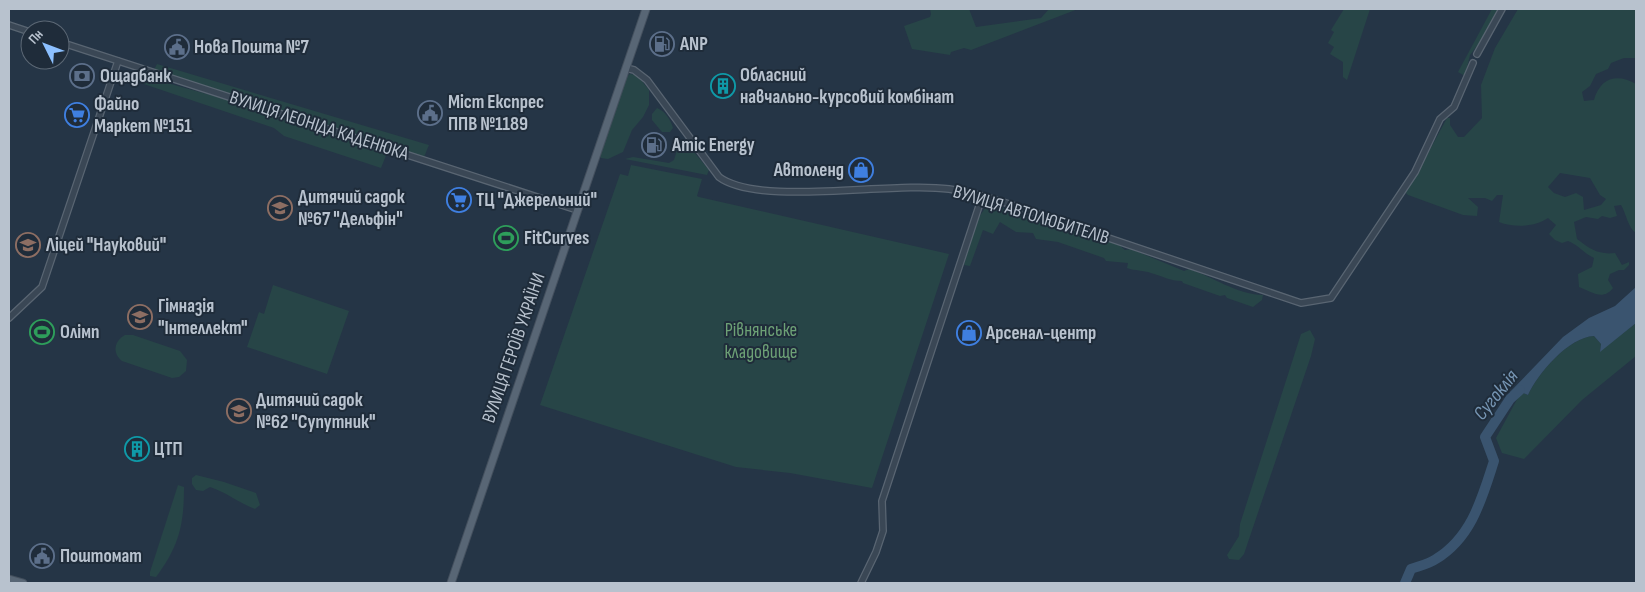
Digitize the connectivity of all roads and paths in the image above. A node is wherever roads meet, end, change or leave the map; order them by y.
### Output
1 (646, 9) edge
2 (1502, 9) edge
3 (1506, 9) edge
4 (1492, 28) junction
5 (70, 45) edge
6 (1477, 54) dead end
7 (118, 60) junction
8 (1473, 63) dead end
9 (626, 68) junction
10 (982, 197) junction
11 (578, 210) junction
12 (9, 318) edge
13 (9, 579) edge
14 (23, 583) edge
15 (451, 583) edge
16 (861, 583) edge

1 - 9 main road, ВУЛИЦЯ ГЕРОЇВ УКРАЇНИ
2 - 4 street
3 - 4 street
4 - 6 street
5 - 7 street, ВУЛИЦЯ ЛЕОНІДА КАДЕНЮКА
7 - 11 street, ВУЛИЦЯ ЛЕОНІДА КАДЕНЮКА
7 - 12 street
8 - 10 street, ВУЛИЦЯ АВТОЛЮБИТЕЛІВ
9 - 10 street, ВУЛИЦЯ АВТОЛЮБИТЕЛІВ
9 - 11 main road, ВУЛИЦЯ ГЕРОЇВ УКРАЇНИ
10 - 16 street
11 - 15 main road, ВУЛИЦЯ ГЕРОЇВ УКРАЇНИ
13 - 14 main road

